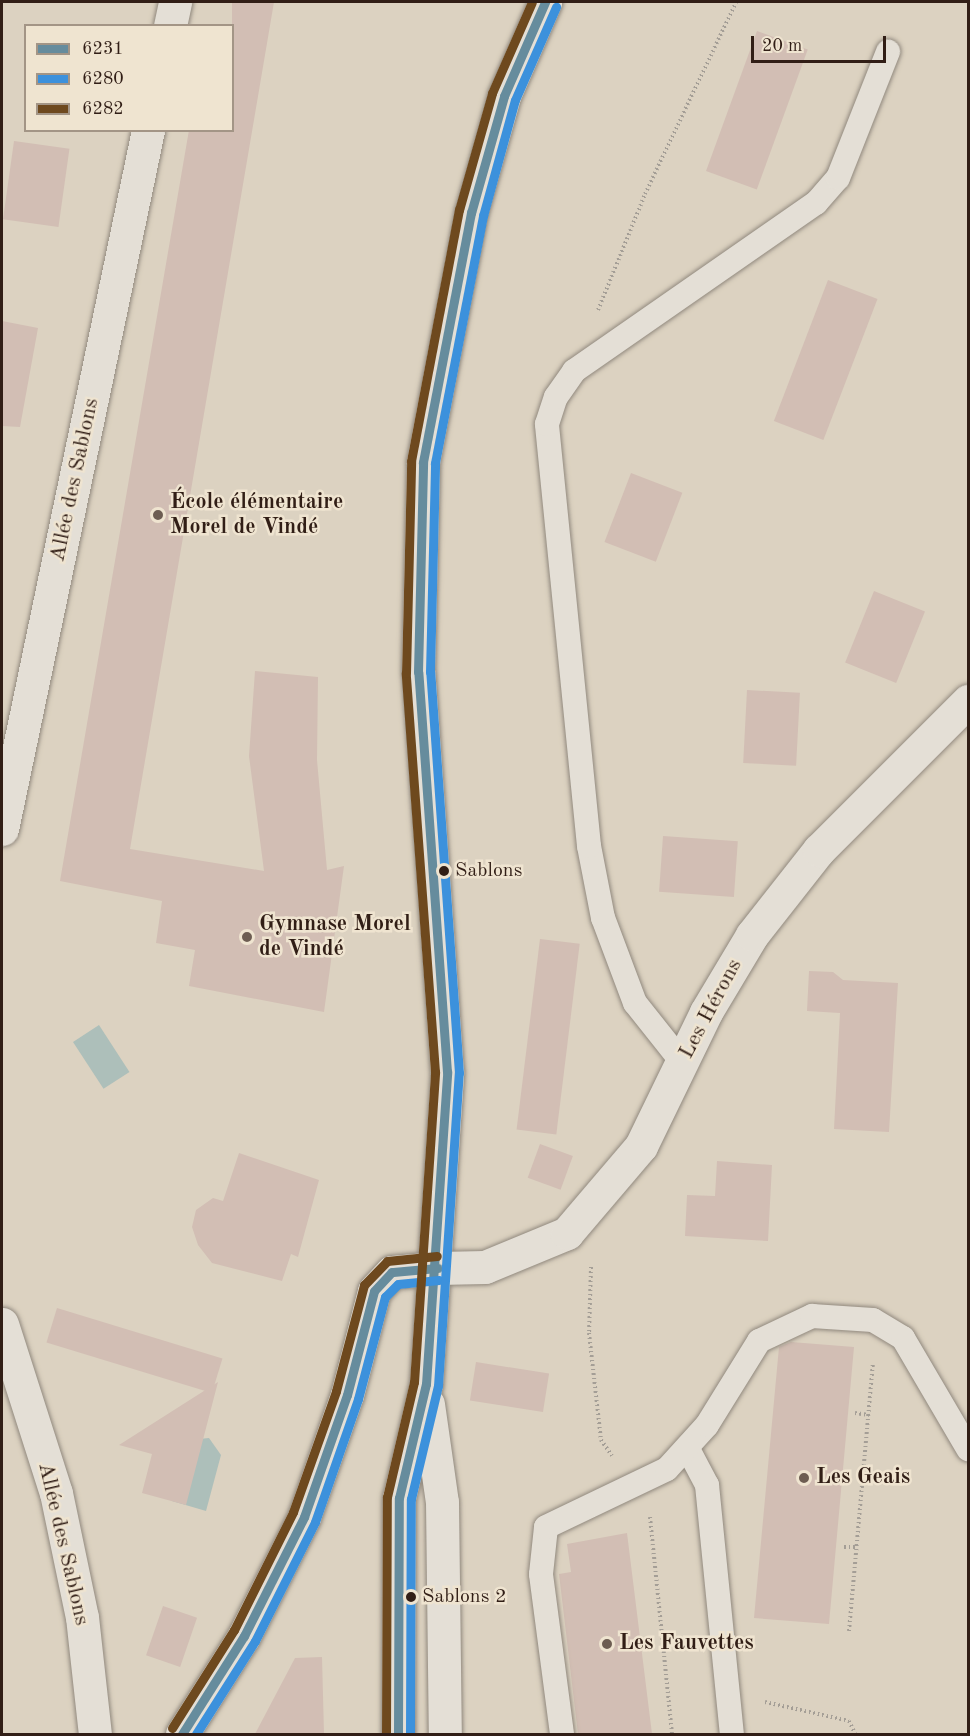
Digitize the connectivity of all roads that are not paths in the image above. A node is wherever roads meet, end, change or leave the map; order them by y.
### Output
1 (175, 2) edge
2 (545, 2) edge
3 (170, 24) edge
4 (888, 52) dead end
5 (148, 132) edge
6 (969, 701) edge
7 (2, 829) edge
8 (682, 1062) junction
9 (438, 1268) junction
10 (2, 1324) edge
11 (426, 1384) junction
12 (12, 1388) edge
13 (688, 1449) junction
14 (969, 1449) edge
15 (95, 1734) edge
16 (182, 1734) edge
17 (398, 1734) edge
18 (445, 1734) edge
19 (562, 1734) edge
20 (732, 1734) edge

1 - 3 street
2 - 9 street
4 - 8 lane
5 - 7 street, Allée des Sablons
6 - 8 street, Les Hérons
8 - 9 street, Les Hérons
9 - 11 street
9 - 16 street, Les Hérons
10 - 12 street, Allée des Sablons
11 - 17 street
11 - 18 street
12 - 15 street, Allée des Sablons
13 - 14 lane
13 - 19 lane
13 - 20 lane

